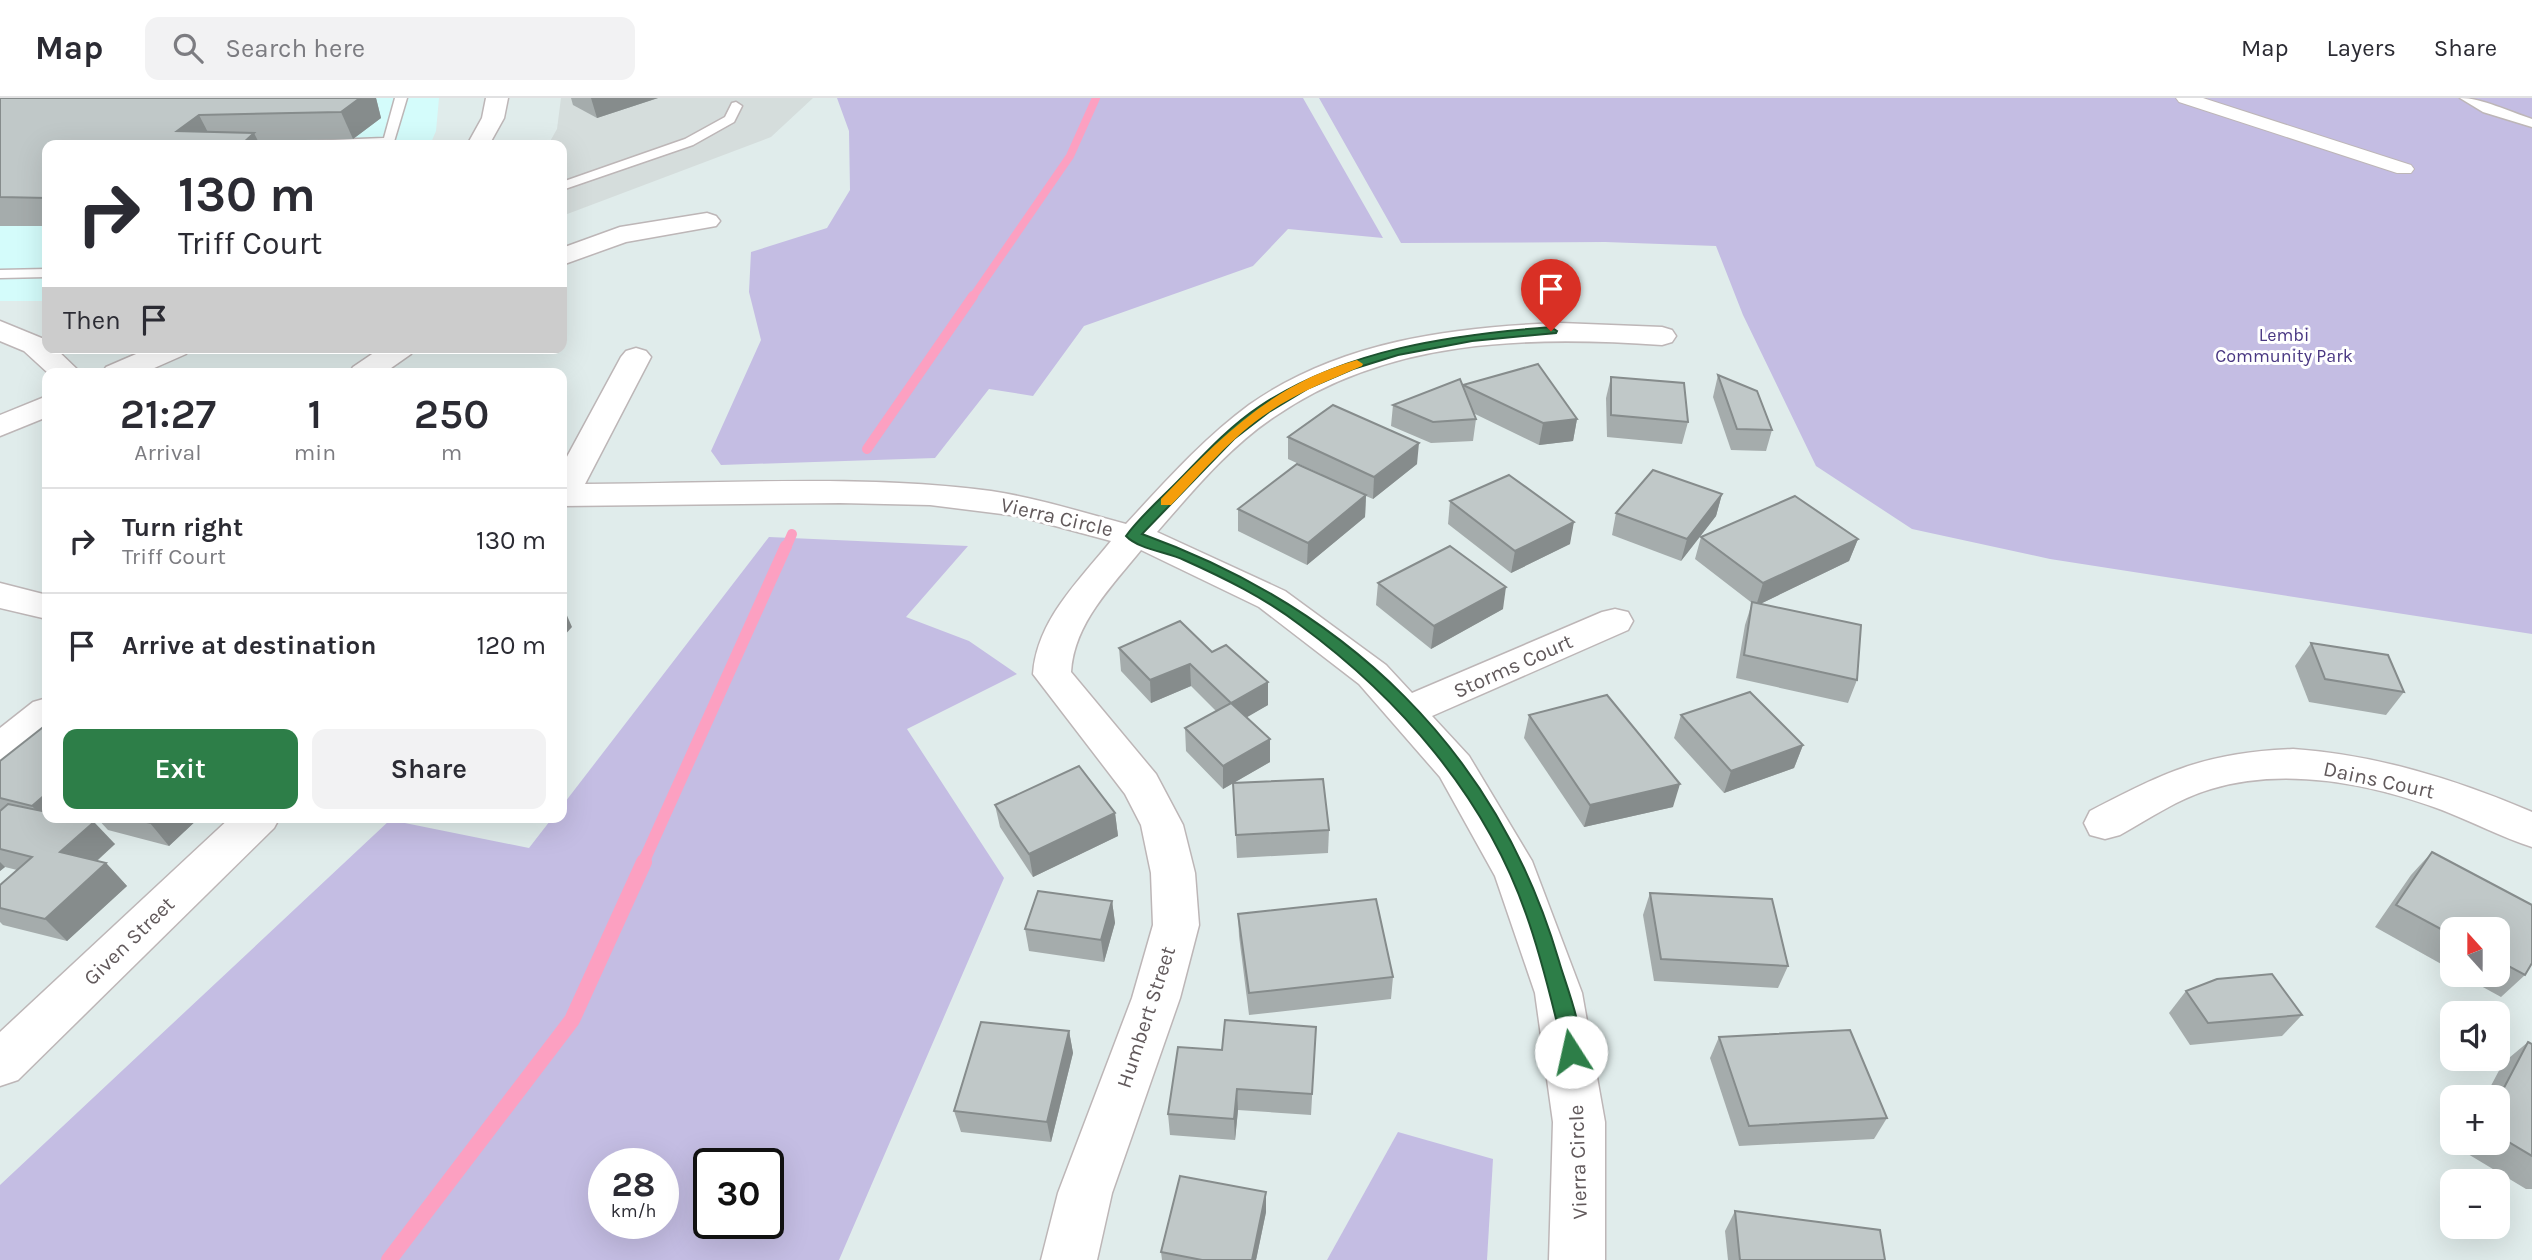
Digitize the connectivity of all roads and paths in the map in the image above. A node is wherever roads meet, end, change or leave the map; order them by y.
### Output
1 (401, 98) edge
2 (497, 98) edge
3 (2185, 98) edge
4 (2466, 98) edge
5 (736, 106) dead end
6 (2532, 123) edge
7 (388, 140) edge
8 (481, 140) edge
9 (2404, 169) dead end
10 (567, 184) edge
11 (708, 221) dead end
12 (567, 255) edge
13 (42, 273) edge
14 (0, 274) edge
15 (0, 330) edge
16 (1662, 336) dead end
17 (42, 352) edge
18 (44, 354) edge
19 (162, 354) edge
20 (392, 354) edge
21 (636, 357) dead end
22 (60, 368) edge
23 (129, 368) edge
24 (371, 368) edge
25 (42, 395) edge
26 (0, 405) edge
27 (42, 407) edge
28 (0, 427) edge
29 (567, 486) edge
30 (567, 495) edge
31 (1133, 536) junction
32 (0, 595) edge
33 (42, 606) edge
34 (1615, 621) dead end
35 (1410, 710) junction
36 (42, 716) edge
37 (0, 750) edge
38 (253, 823) edge
39 (2105, 823) dead end
40 (2532, 830) edge
41 (0, 1064) edge
42 (1069, 1260) edge
43 (1577, 1260) edge

1 - 7 lane
2 - 8 street
3 - 9 street
4 - 6 lane
5 - 10 lane
11 - 12 street
13 - 14 lane
15 - 17 street
16 - 31 street
18 - 22 street
19 - 23 street
20 - 24 street
21 - 29 street
25 - 26 street
27 - 28 street
30 - 31 street, Vierra Circle
31 - 35 street, Vierra Circle
31 - 42 street, Humbert Street
32 - 33 street
34 - 35 street, Storms Court
35 - 43 street, Vierra Circle
36 - 37 street
38 - 41 street, Given Street
39 - 40 street, Dains Court

